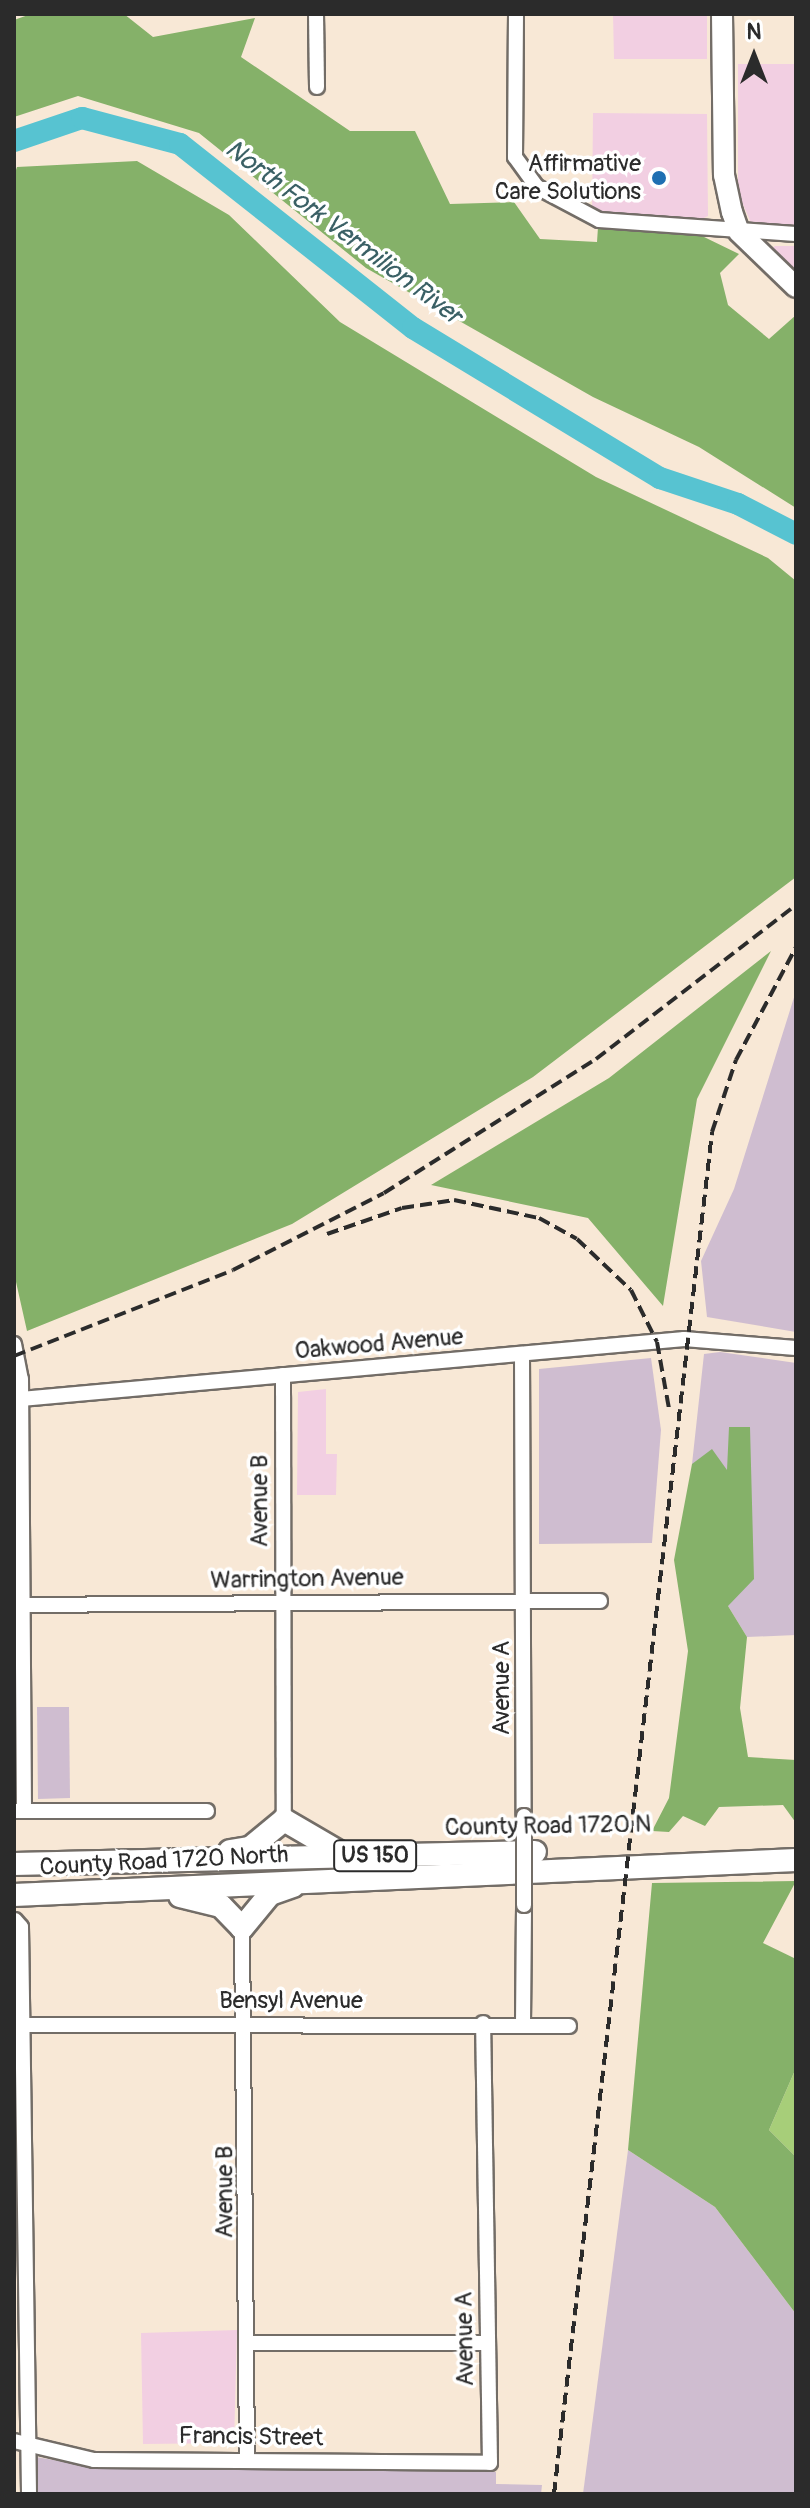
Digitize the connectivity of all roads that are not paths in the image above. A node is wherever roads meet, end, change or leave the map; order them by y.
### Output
1 (316, 14) edge
2 (516, 14) edge
3 (722, 14) edge
4 (317, 87) dead end
5 (739, 232) junction
6 (796, 234) edge
7 (796, 287) edge
8 (14, 1344) edge
9 (796, 1348) edge
10 (522, 1354) junction
11 (283, 1375) junction
12 (21, 1399) junction
13 (525, 1600) junction
14 (600, 1601) dead end
15 (282, 1602) junction
16 (17, 1605) edge
17 (19, 1811) edge
18 (207, 1811) dead end
19 (284, 1820) junction
20 (796, 1846) edge
21 (357, 1857) junction
22 (796, 1860) edge
23 (177, 1862) junction
24 (14, 1864) edge
25 (317, 1878) junction
26 (153, 1890) junction
27 (14, 1895) edge
28 (15, 1920) edge
29 (242, 1928) junction
30 (245, 2023) junction
31 (483, 2023) junction
32 (523, 2023) junction
33 (19, 2025) edge
34 (569, 2026) dead end
35 (248, 2343) junction
36 (487, 2343) junction
37 (21, 2440) edge
38 (247, 2456) junction
39 (490, 2463) joint
40 (29, 2494) edge

1 - 4 street
2 - 5 street
3 - 5 street
5 - 6 street
5 - 7 street
8 - 12 street
9 - 10 street, Oakwood Avenue
10 - 11 street, Oakwood Avenue
10 - 13 street, Avenue A
11 - 12 street, Oakwood Avenue
11 - 15 street, Avenue B
12 - 16 street
13 - 14 street, Warrington Avenue
13 - 15 street, Warrington Avenue
13 - 32 street, Avenue A, bridge
15 - 16 street, Warrington Avenue
15 - 19 street, Avenue B
16 - 17 street
17 - 18 street
19 - 21 main road
19 - 23 main road
20 - 21 main road, County Road 1720 N / US 150
21 - 23 main road, County Road 1720 N / US 150
22 - 25 main road, County Road 1720 N / US 150
23 - 24 main road, County Road 1720 N / US 150
25 - 26 main road, County Road 1720 North / US 150
25 - 29 main road
26 - 27 main road, County Road 1720 North / US 150
26 - 29 main road
28 - 33 street
29 - 30 street, Avenue B
30 - 31 street, Bensyl Avenue
30 - 33 street, Bensyl Avenue
30 - 35 street, Avenue B
31 - 32 street, Bensyl Avenue
31 - 36 street, Avenue A
32 - 34 street, Bensyl Avenue
33 - 37 street
35 - 36 street
35 - 38 street, Avenue B
36 - 39 street, Avenue A
37 - 38 street, Francis Street
37 - 40 street
38 - 39 street, Francis Street

